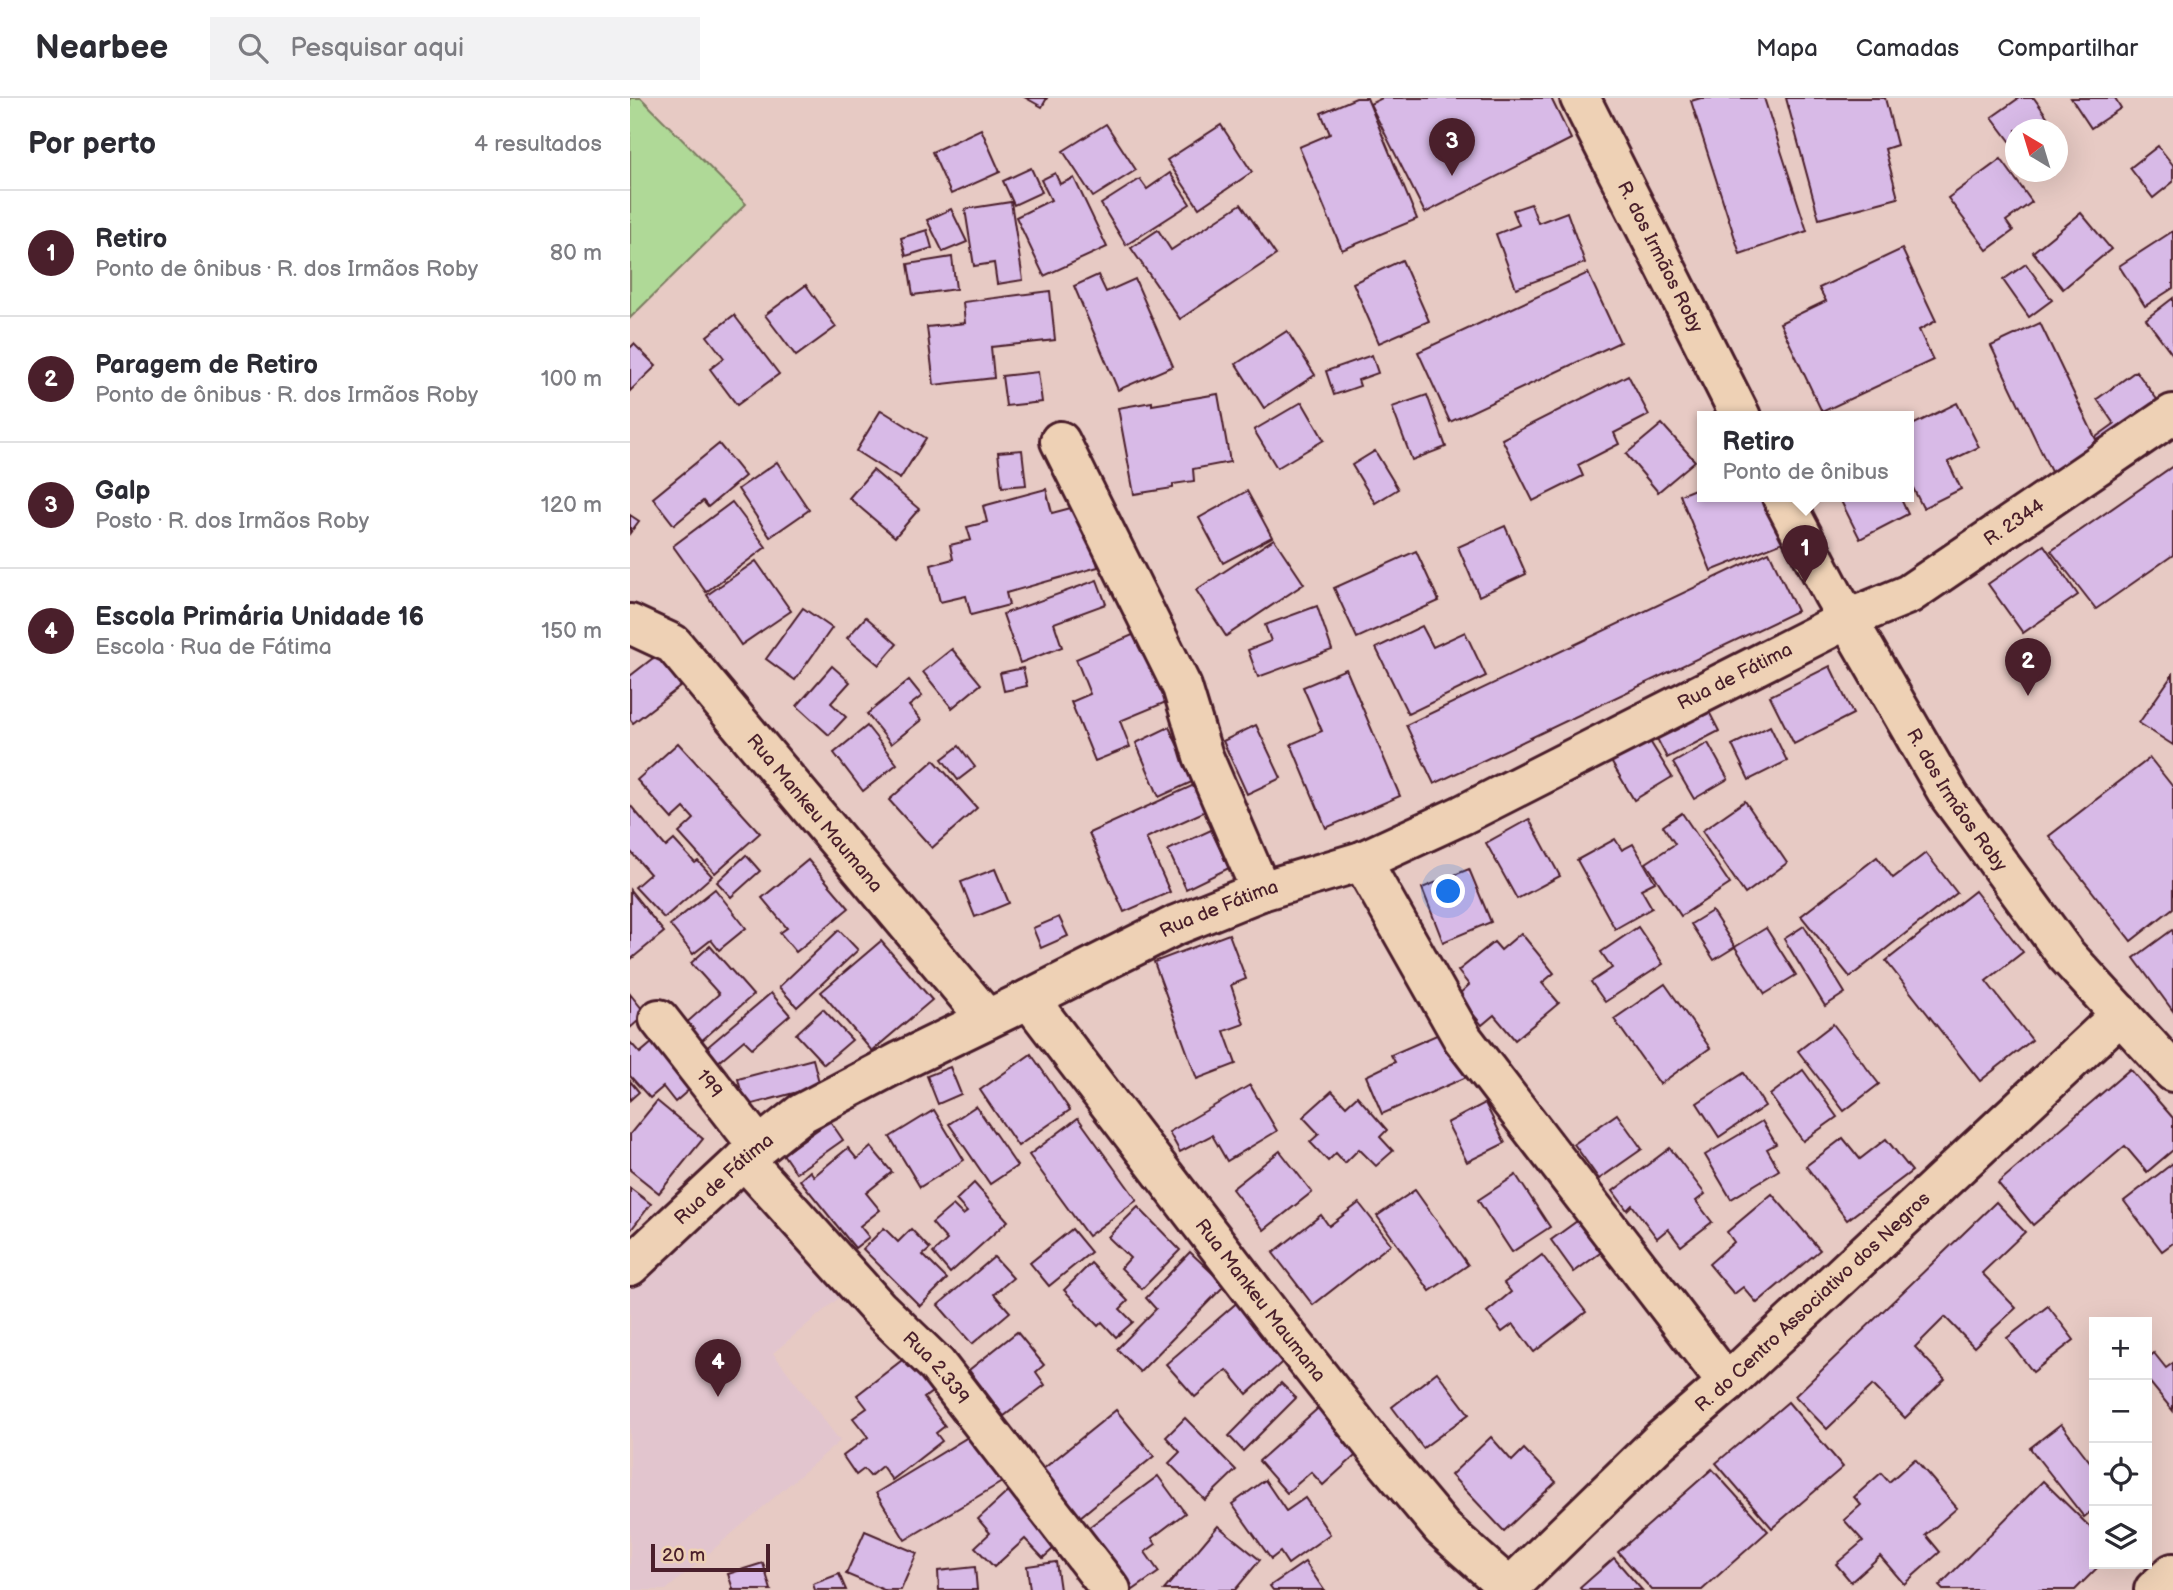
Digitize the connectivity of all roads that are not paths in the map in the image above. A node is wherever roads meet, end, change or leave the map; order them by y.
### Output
1 (1580, 98) edge
2 (1738, 411) edge
3 (2173, 414) edge
4 (1060, 441) dead end
5 (1785, 502) edge
6 (1848, 619) junction
7 (630, 624) edge
8 (1362, 861) junction
9 (1261, 891) junction
10 (1029, 999) junction
11 (2120, 1014) junction
12 (659, 1019) dead end
13 (987, 1019) junction
14 (2173, 1072) edge
15 (751, 1153) junction
16 (630, 1266) edge
17 (1727, 1383) junction
18 (2173, 1573) edge
19 (1507, 1589) edge
20 (1111, 1590) edge
21 (2154, 1590) edge

1 - 2 street, R. dos Irmãos Roby
3 - 6 street, R. 2344
4 - 9 street
5 - 6 street, R. dos Irmãos Roby
6 - 8 street, Rua de Fátima
6 - 11 street, R. dos Irmãos Roby
7 - 13 street, Rua Mankeu Maumana
8 - 9 street, Rua de Fátima
8 - 17 street
9 - 10 street, Rua de Fátima
10 - 13 street, Rua de Fátima
10 - 19 street, Rua Mankeu Maumana
11 - 14 street, R. dos Irmãos Roby
11 - 17 street, R. do Centro Associativo dos Negros
12 - 15 street, 199 / 199
13 - 15 street, Rua de Fátima
15 - 16 street, Rua de Fátima
15 - 20 street, Rua 2.339
17 - 19 street, R. do Centro Associativo dos Negros
18 - 21 street

